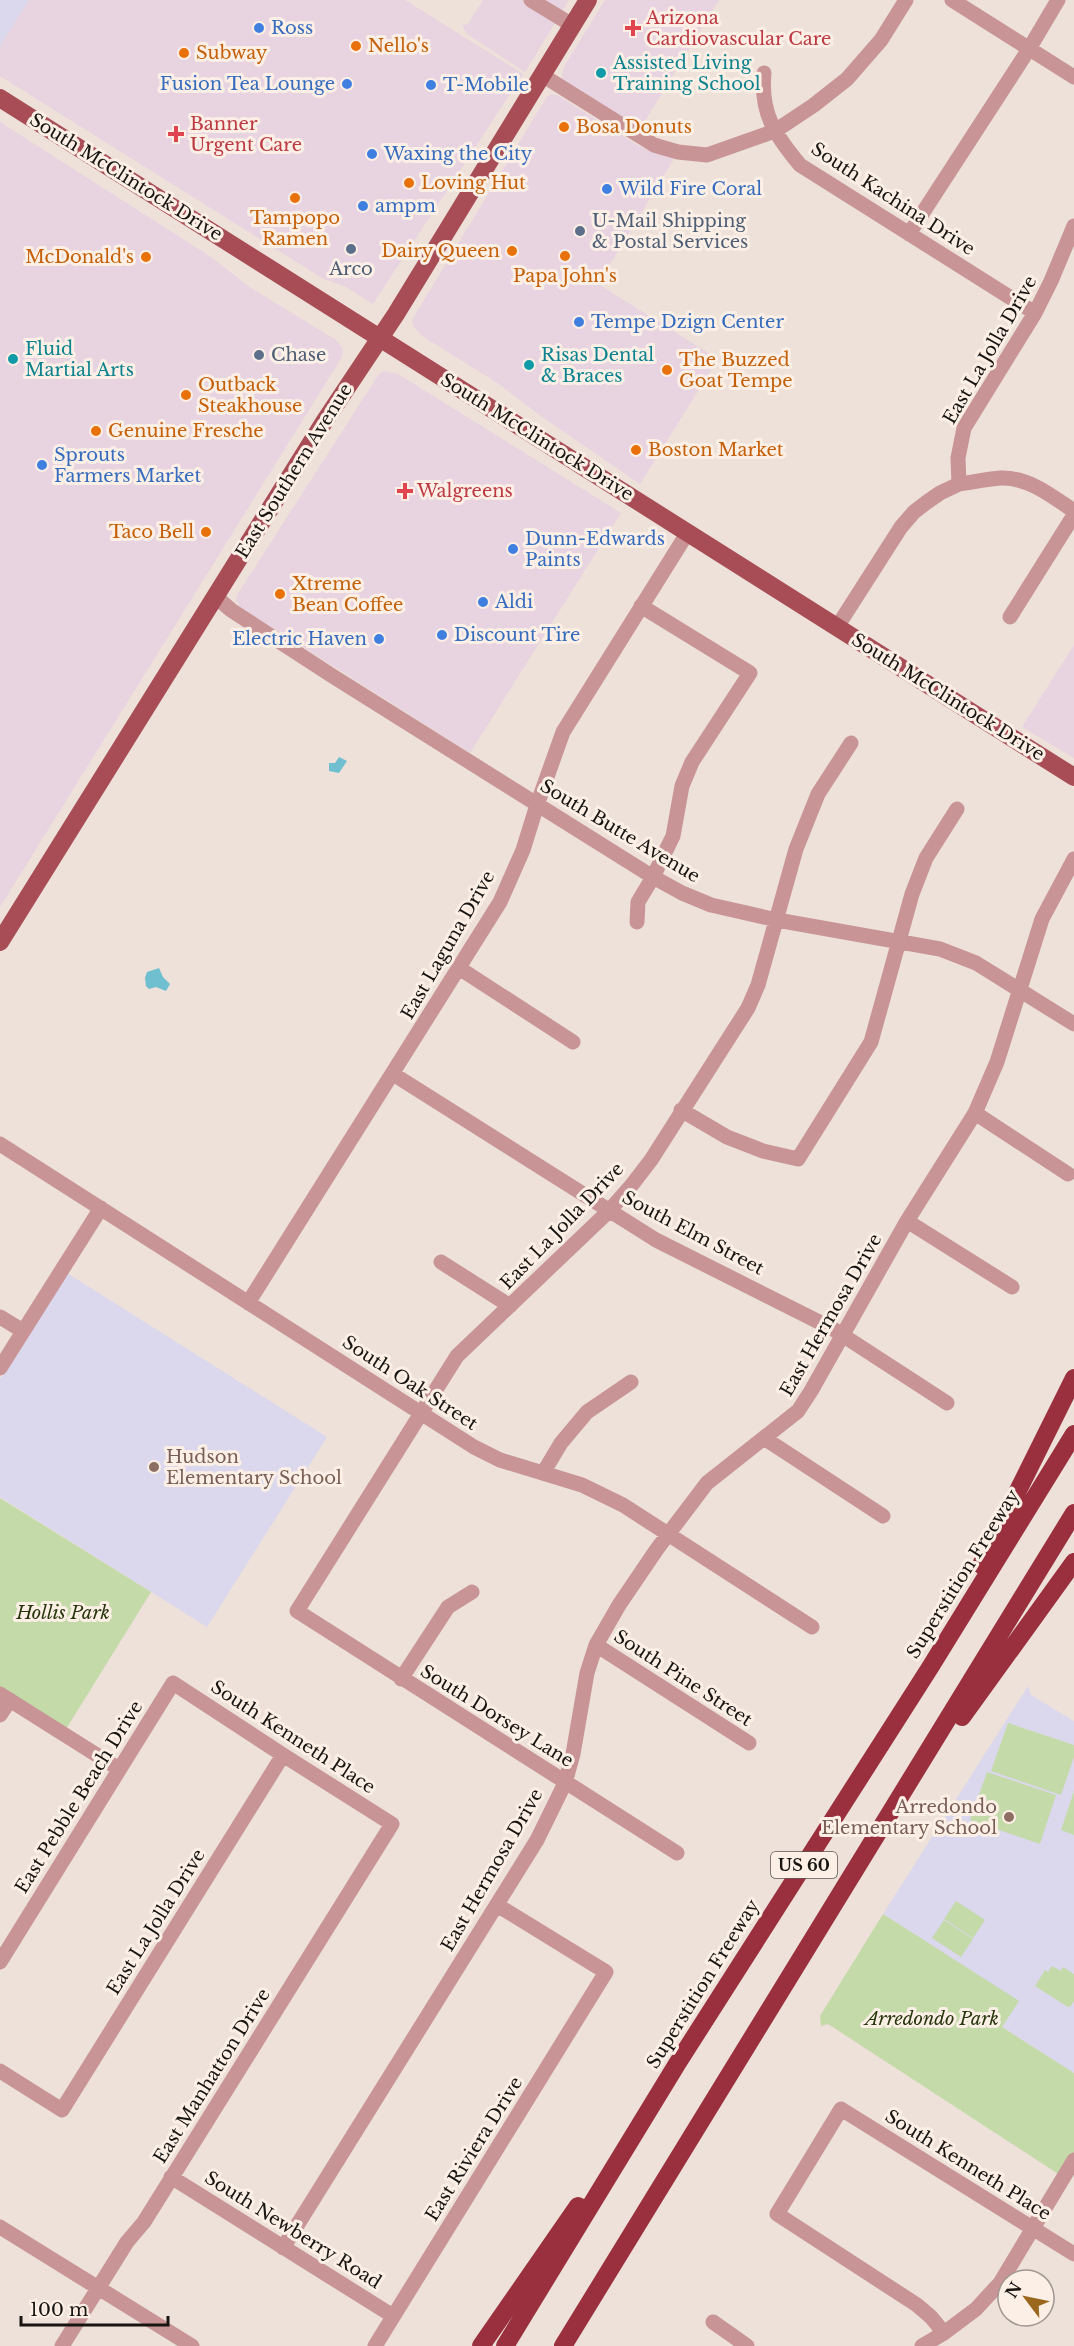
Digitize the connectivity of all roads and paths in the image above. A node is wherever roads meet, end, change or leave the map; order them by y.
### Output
1 (531, 0) edge
2 (588, 0) edge
3 (906, 0) edge
4 (952, 0) edge
5 (1058, 0) edge
6 (572, 25) junction
7 (1029, 49) junction
8 (764, 73) dead end
9 (542, 75) junction
10 (1074, 77) edge
11 (0, 98) edge
12 (776, 131) junction
13 (1074, 226) edge
14 (909, 234) junction
15 (1035, 313) junction
16 (380, 337) junction
17 (959, 484) junction
18 (1074, 513) edge
19 (688, 532) junction
20 (215, 596) junction
21 (641, 606) junction
22 (1010, 617) dead end
23 (837, 627) junction
24 (851, 743) dead end
25 (1074, 777) edge
26 (537, 805) junction
27 (957, 809) dead end
28 (1074, 859) edge
29 (1070, 876) edge
30 (653, 877) junction
31 (777, 920) junction
32 (637, 922) dead end
33 (900, 940) junction
34 (0, 942) edge
35 (459, 968) junction
36 (1020, 989) junction
37 (1074, 1024) edge
38 (573, 1042) dead end
39 (393, 1074) junction
40 (681, 1110) junction
41 (975, 1113) junction
42 (0, 1144) edge
43 (1068, 1174) dead end
44 (101, 1208) junction
45 (609, 1211) junction
46 (908, 1221) junction
47 (441, 1262) dead end
48 (1012, 1287) dead end
49 (248, 1303) junction
50 (510, 1306) junction
51 (0, 1317) edge
52 (23, 1331) junction
53 (844, 1335) junction
54 (0, 1368) edge
55 (1074, 1378) edge
56 (631, 1382) dead end
57 (947, 1403) dead end
58 (420, 1412) junction
59 (1074, 1434) edge
60 (764, 1438) junction
61 (543, 1473) junction
62 (1074, 1513) edge
63 (883, 1516) dead end
64 (668, 1533) junction
65 (1074, 1562) edge
66 (472, 1592) dead end
67 (297, 1611) joint
68 (812, 1627) dead end
69 (596, 1646) junction
70 (930, 1666) junction
71 (401, 1679) junction
72 (173, 1683) joint
73 (5, 1697) edge
74 (0, 1715) edge
75 (749, 1743) dead end
76 (283, 1755) junction
77 (119, 1768) junction
78 (565, 1783) junction
79 (392, 1824) joint
80 (883, 1825) junction
81 (677, 1853) dead end
82 (496, 1905) junction
83 (0, 1962) edge
84 (677, 2064) junction
85 (0, 2071) edge
86 (721, 2090) junction
87 (1074, 2160) edge
88 (171, 2177) junction
89 (0, 2227) edge
90 (1034, 2228) junction
91 (283, 2247) junction
92 (1074, 2254) edge
93 (97, 2288) junction
94 (393, 2316) junction
95 (713, 2322) dead end
96 (944, 2333) junction
97 (62, 2346) edge
98 (192, 2346) edge
99 (375, 2346) edge
100 (482, 2346) edge
101 (506, 2346) edge
102 (562, 2346) edge
103 (578, 2346) edge
104 (747, 2346) edge
105 (921, 2346) edge

1 - 6 street
2 - 6 main road, East Southern Avenue
3 - 12 street
4 - 7 street
5 - 7 street
6 - 9 main road, East Southern Avenue
7 - 10 street
7 - 14 street
8 - 12 street
9 - 12 street
9 - 16 main road, East Southern Avenue
11 - 16 main road, South McClintock Drive
12 - 14 street, South Kachina Drive
13 - 15 street, East La Jolla Drive
14 - 15 street, South Kachina Drive
15 - 17 street, East La Jolla Drive
16 - 19 main road, South McClintock Drive
16 - 20 main road, East Southern Avenue
17 - 18 street
17 - 23 street
18 - 22 street
19 - 21 street, East Laguna Drive
19 - 23 main road, South McClintock Drive
20 - 26 street, South Butte Avenue
20 - 34 main road, East Southern Avenue
21 - 26 street, East Laguna Drive
21 - 30 street
23 - 25 main road, South McClintock Drive
24 - 31 street, East La Jolla Drive
26 - 30 street, South Butte Avenue
26 - 35 street, East Laguna Drive
27 - 33 street
28 - 29 street, East Hermosa Drive
29 - 36 street, East Hermosa Drive
30 - 31 street, South Butte Avenue
30 - 32 street
31 - 33 street, South Butte Avenue
31 - 40 street, East La Jolla Drive
33 - 36 street, South Butte Avenue
33 - 40 street
35 - 38 street
35 - 39 street, East Laguna Drive
36 - 37 street, South Butte Avenue
36 - 41 street, East Hermosa Drive
39 - 45 street, South Elm Street
39 - 49 street, East Laguna Drive
40 - 45 street, East La Jolla Drive
41 - 43 street
41 - 46 street, East Hermosa Drive
42 - 44 street, South Oak Street
44 - 49 street, South Oak Street
44 - 52 street
45 - 50 street, East La Jolla Drive
45 - 53 street, South Elm Street
46 - 48 street
46 - 53 street, East Hermosa Drive
47 - 50 street
49 - 58 street, South Oak Street
50 - 58 street, East La Jolla Drive
51 - 52 street
52 - 54 street
53 - 57 street, South Elm Street
53 - 60 street, East Hermosa Drive
55 - 70 highway
56 - 61 street
58 - 61 street, South Oak Street
58 - 67 street, East La Jolla Drive
59 - 70 highway, Superstition Freeway / US 60
60 - 63 street
60 - 64 street, East Hermosa Drive
61 - 64 street, South Oak Street
62 - 80 highway, US 60
64 - 68 street, South Oak Street
64 - 69 street, East Hermosa Drive
65 - 80 highway
66 - 71 street
67 - 71 street, South Dorsey Lane
69 - 75 street, South Pine Street
69 - 78 street, East Hermosa Drive
70 - 84 highway, Superstition Freeway / US 60
71 - 78 street, South Dorsey Lane
72 - 76 street, South Kenneth Place
72 - 77 street, East Pebble Beach Drive
73 - 74 street
73 - 77 street
76 - 79 street, South Kenneth Place
76 - 85 street, East La Jolla Drive
77 - 83 street, East Pebble Beach Drive
78 - 81 street, South Dorsey Lane
78 - 82 street, East Hermosa Drive
79 - 88 street, East Manhatton Drive
80 - 86 highway, US 60
82 - 91 street, East Hermosa Drive
82 - 94 street, East Riviera Drive
84 - 100 highway
84 - 101 highway, Superstition Freeway / US 60
86 - 102 highway, US 60
86 - 103 highway
87 - 90 street
88 - 91 street, South Newberry Road
88 - 93 street, East Manhatton Drive
89 - 93 street
90 - 92 street, South Kenneth Place
90 - 96 street
90 - 96 street, South Kenneth Place
91 - 94 street, South Newberry Road
93 - 97 street, East Manhatton Drive
93 - 98 street
94 - 99 street, East Riviera Drive
95 - 104 street
96 - 105 street

